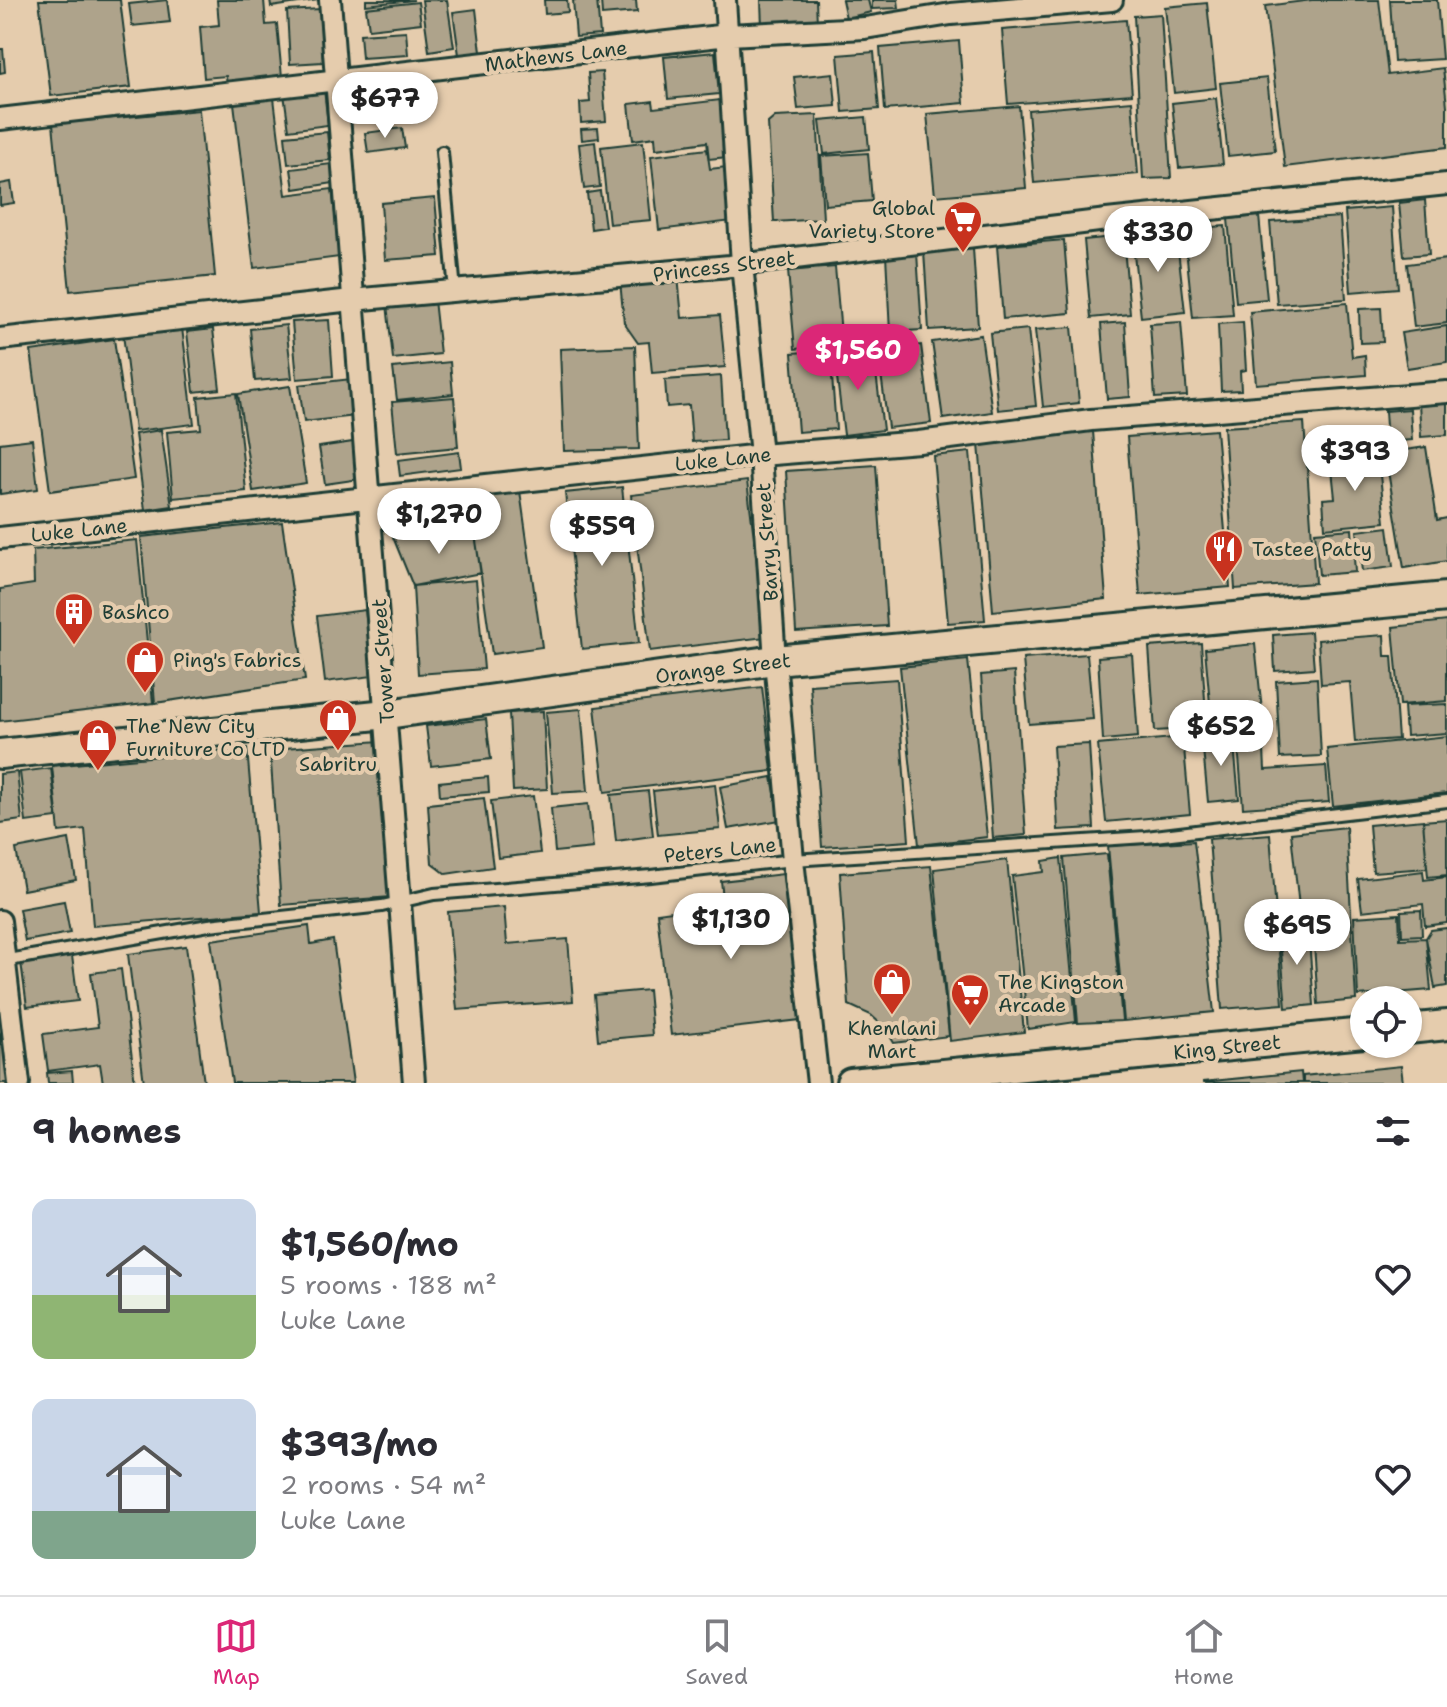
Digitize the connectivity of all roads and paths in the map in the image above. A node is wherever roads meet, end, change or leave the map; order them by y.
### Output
1 (330, 0) edge
2 (725, 0) edge
3 (1112, 0) edge
4 (728, 35) junction
5 (335, 82) junction
6 (0, 119) edge
7 (442, 152) dead end
8 (1447, 184) edge
9 (742, 264) junction
10 (455, 291) junction
11 (352, 300) junction
12 (0, 339) edge
13 (1447, 392) edge
14 (761, 455) junction
15 (370, 498) junction
16 (0, 538) edge
17 (1447, 597) edge
18 (775, 660) junction
19 (387, 714) junction
20 (0, 754) edge
21 (1447, 801) edge
22 (793, 860) junction
23 (402, 902) junction
24 (0, 921) edge
25 (2, 961) edge
26 (1447, 1025) edge
27 (1422, 1028) edge
28 (1350, 1034) edge
29 (19, 1083) edge
30 (414, 1083) edge
31 (818, 1083) edge
32 (851, 1083) edge

1 - 5 street, Tower Street
2 - 4 street, Barry Street
3 - 4 street, Mathews Lane
4 - 5 street, Mathews Lane
4 - 9 street, Barry Street
5 - 6 street, Mathews Lane
5 - 11 street, Tower Street
7 - 10 lane
8 - 9 street, Princess Street
9 - 10 street, Princess Street
9 - 14 street, Barry Street
10 - 11 street, Princess Street
11 - 12 street, Princess Street
11 - 15 street, Tower Street
13 - 14 street, Luke Lane
14 - 15 street, Luke Lane
14 - 18 street, Barry Street
15 - 16 street, Luke Lane
15 - 19 street, Tower Street
17 - 18 street, Orange Street
18 - 19 street, Orange Street
18 - 22 street, Barry Street
19 - 20 street, Orange Street
19 - 23 street, Tower Street
21 - 22 lane, Peters Lane
22 - 23 lane, Peters Lane
22 - 31 street, Barry Street
23 - 25 lane, Peters Lane
23 - 30 street, Tower Street
24 - 25 street
25 - 29 street
26 - 27 street
28 - 32 street, King Street

